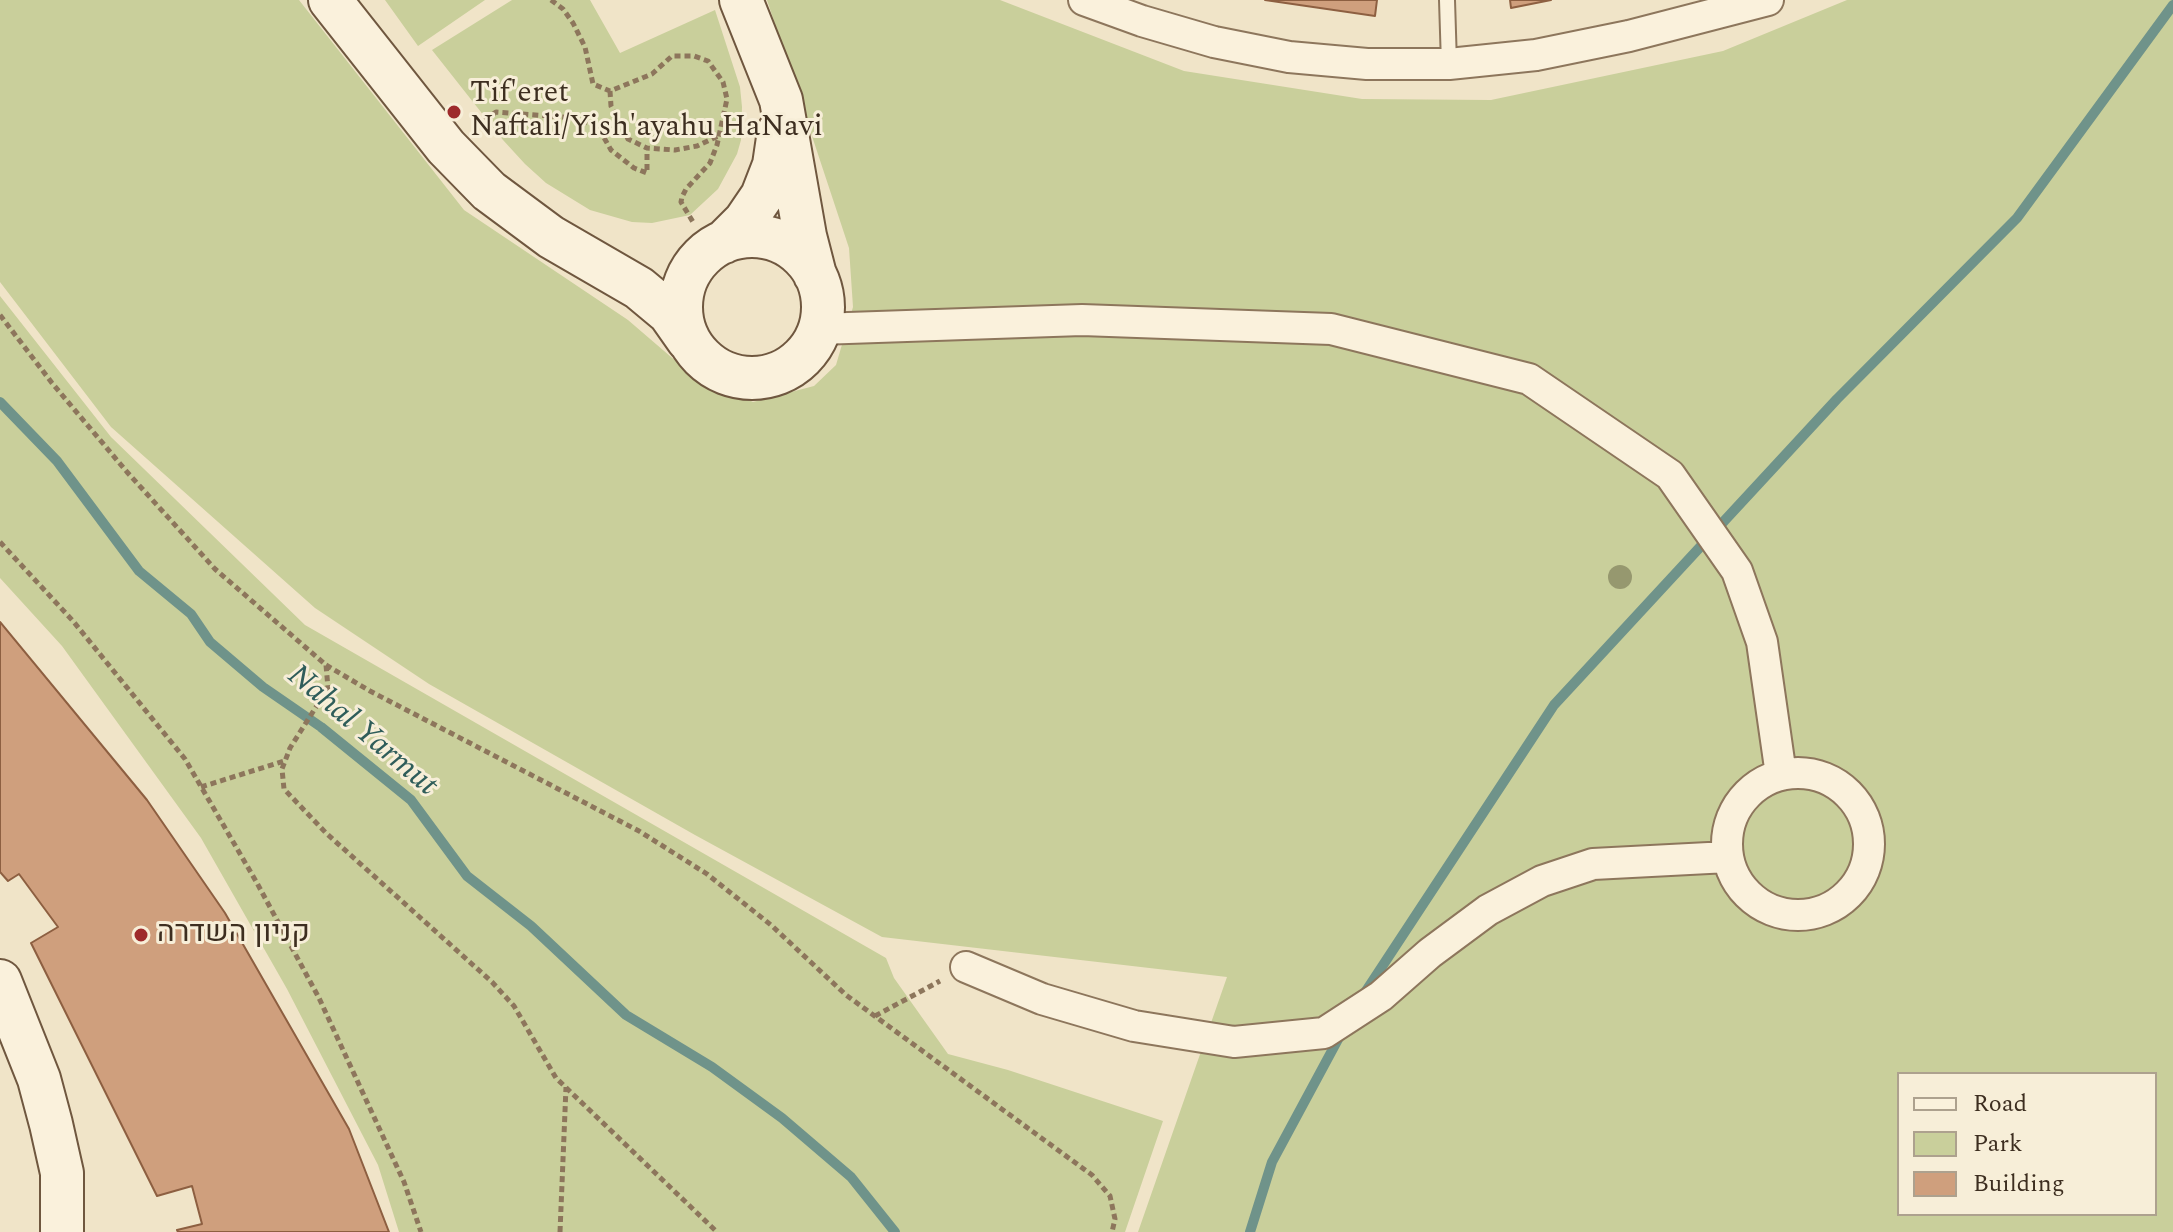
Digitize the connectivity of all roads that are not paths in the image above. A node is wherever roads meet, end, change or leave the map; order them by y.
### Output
1 (330, 0) edge
2 (741, 0) edge
3 (1084, 0) edge
4 (1447, 0) edge
5 (1768, 0) edge
6 (1726, 5) edge
7 (1449, 64) junction
8 (774, 82) junction
9 (717, 246) junction
10 (583, 255) junction
11 (815, 275) junction
12 (819, 329) junction
13 (688, 340) junction
14 (1781, 775) junction
15 (1728, 857) junction
16 (966, 967) road end
17 (0, 981) edge
18 (62, 1232) edge

1 - 10 street
2 - 8 street
3 - 7 street
4 - 7 lane
5 - 6 street
6 - 7 street
8 - 9 street
8 - 11 street
9 - 10 street
9 - 11 street
9 - 13 street
10 - 13 street
11 - 12 street
12 - 13 street
12 - 14 street
14 - 15 street
14 - 15 street
15 - 16 street
17 - 18 street

